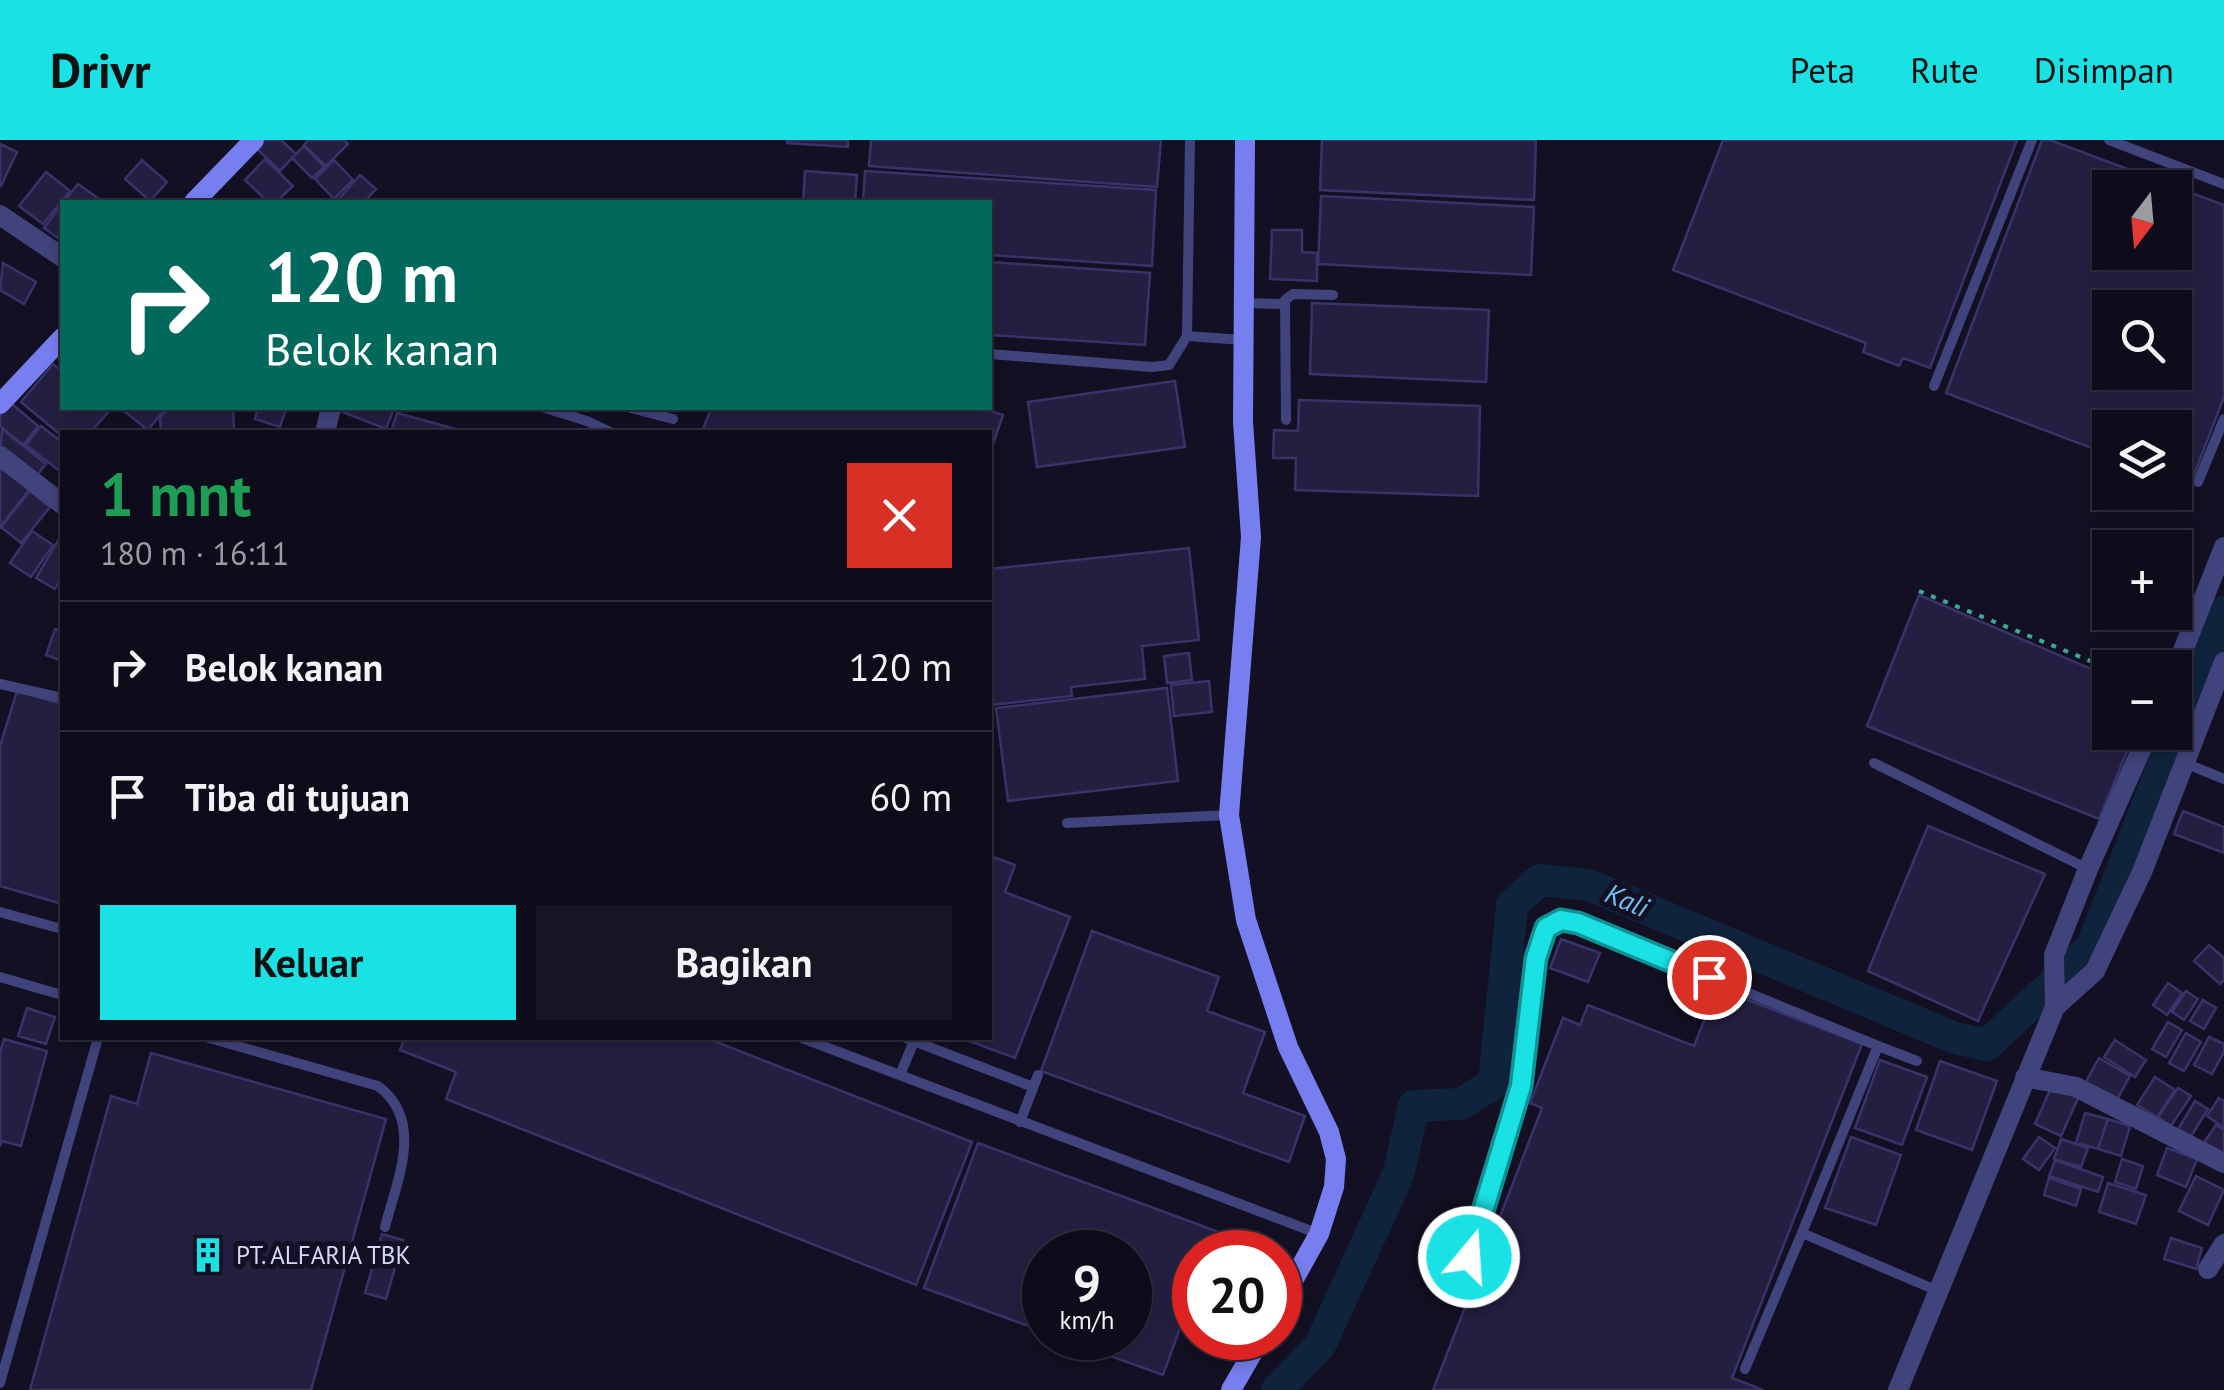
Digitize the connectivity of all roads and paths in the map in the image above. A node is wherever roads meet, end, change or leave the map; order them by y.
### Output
1 (254, 140) edge
2 (1190, 140) edge
3 (1245, 140) edge
4 (2032, 140) edge
5 (2109, 140) edge
6 (2224, 184) edge
7 (204, 199) edge
8 (0, 215) edge
9 (60, 256) edge
10 (1333, 296) dead end
11 (1244, 303) junction
12 (1284, 304) junction
13 (1187, 336) junction
14 (60, 340) edge
15 (1243, 340) junction
16 (992, 354) edge
17 (1934, 386) dead end
18 (0, 404) edge
19 (552, 410) edge
20 (638, 410) edge
21 (2224, 418) edge
22 (673, 419) dead end
23 (1286, 420) dead end
24 (606, 430) edge
25 (0, 456) edge
26 (2198, 482) dead end
27 (60, 502) edge
28 (2224, 546) edge
29 (1918, 591) dead end
30 (2183, 650) edge
31 (2092, 662) edge
32 (2224, 662) edge
33 (0, 684) edge
34 (60, 698) edge
35 (2141, 750) edge
36 (1874, 763) dead end
37 (2185, 763) junction
38 (2223, 777) edge
39 (1229, 815) junction
40 (1066, 824) dead end
41 (2088, 869) junction
42 (0, 912) edge
43 (60, 928) edge
44 (0, 977) edge
45 (60, 994) edge
46 (2055, 1006) junction
47 (97, 1040) edge
48 (216, 1040) edge
49 (807, 1040) edge
50 (910, 1040) edge
51 (913, 1040) edge
52 (1878, 1046) junction
53 (1917, 1062) dead end
54 (1038, 1075) dead end
55 (900, 1076) junction
56 (2025, 1077) junction
57 (1033, 1088) junction
58 (1020, 1122) junction
59 (2224, 1163) edge
60 (385, 1227) dead end
61 (1802, 1233) junction
62 (1320, 1234) junction
63 (2224, 1244) edge
64 (1302, 1266) edge
65 (2208, 1269) dead end
66 (1938, 1291) junction
67 (1457, 1293) dead end
68 (1248, 1360) edge
69 (1745, 1370) dead end
70 (0, 1383) edge
71 (1231, 1390) edge
72 (1898, 1390) edge

1 - 7 street
2 - 13 lane
3 - 11 street
4 - 17 lane
5 - 6 lane
8 - 9 street
10 - 12 lane
11 - 12 lane
11 - 15 street
12 - 23 lane
13 - 15 lane
13 - 16 lane
14 - 18 street
15 - 39 street
19 - 24 lane
20 - 22 lane
21 - 26 lane
25 - 27 street
28 - 30 street
29 - 31 path
32 - 37 street
33 - 34 lane
35 - 41 street
36 - 41 lane
37 - 38 lane
37 - 46 street
39 - 40 lane
39 - 62 street
41 - 46 street
42 - 43 lane
44 - 45 lane
46 - 56 street
47 - 70 lane
48 - 60 lane
49 - 55 lane
50 - 55 lane
51 - 57 lane
52 - 53 lane
52 - 61 lane
52 - 67 lane
54 - 57 lane
55 - 58 lane
56 - 59 street
56 - 66 street
57 - 58 lane
58 - 62 lane
61 - 66 lane
61 - 69 lane
62 - 64 street
63 - 65 street
66 - 72 street
68 - 71 street

